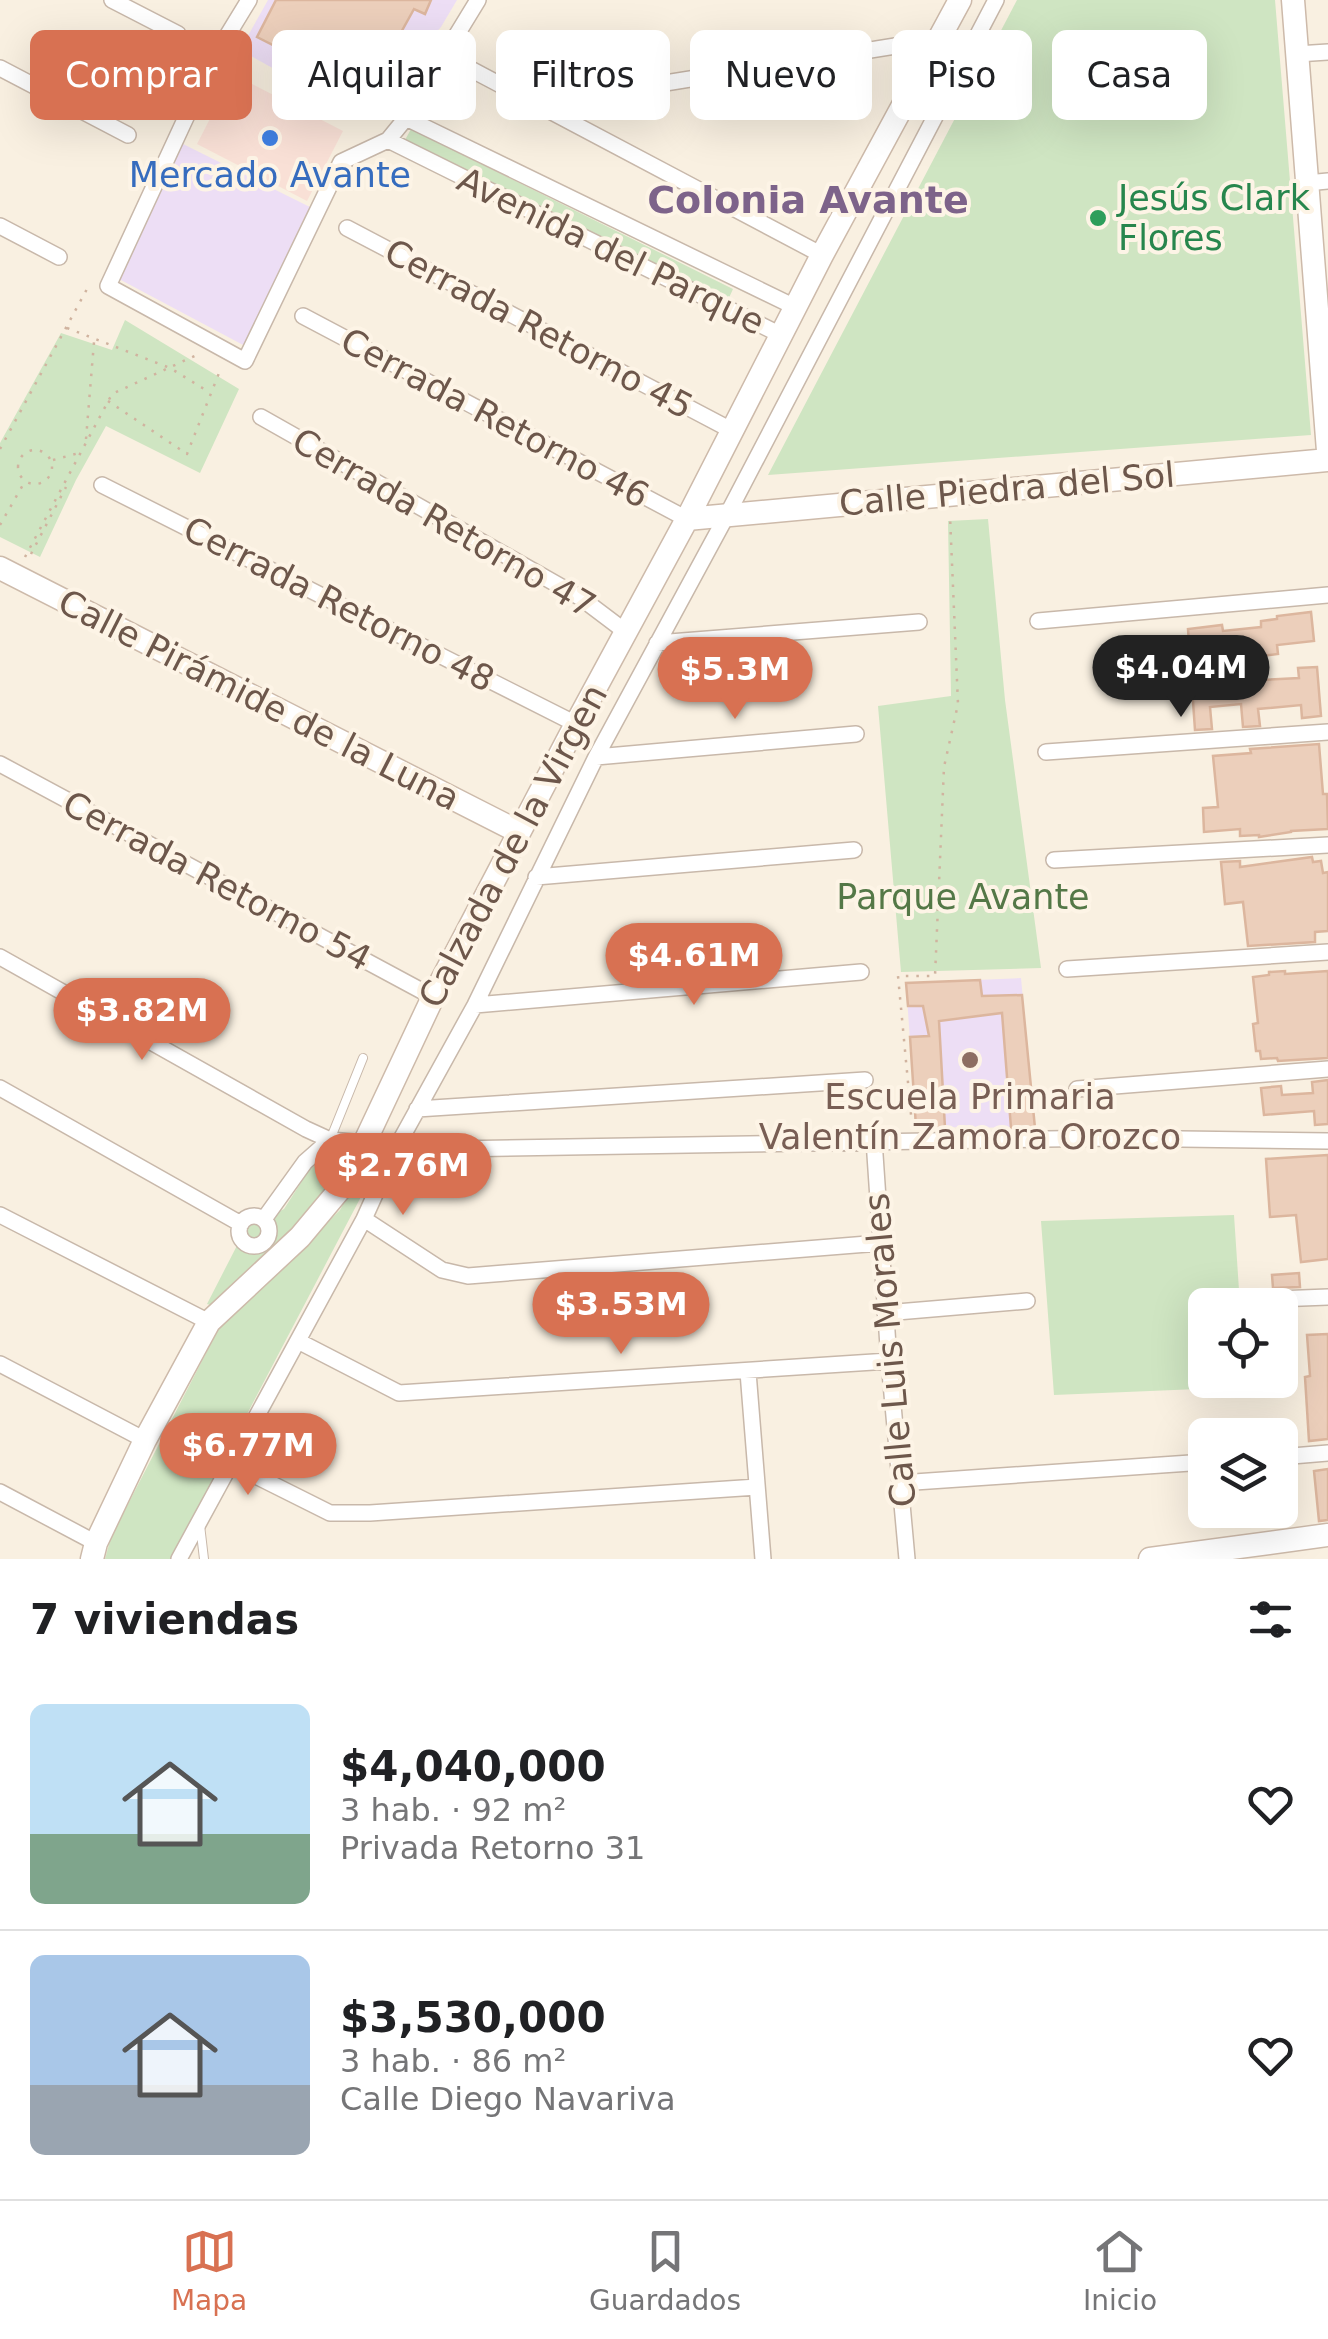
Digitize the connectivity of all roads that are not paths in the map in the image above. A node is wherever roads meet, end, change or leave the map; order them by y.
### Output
1 (112, 0) edge
2 (249, 0) edge
3 (478, 0) edge
4 (960, 0) edge
5 (996, 0) edge
6 (1293, 0) edge
7 (170, 30) edge
8 (459, 30) edge
9 (944, 30) edge
10 (892, 47) edge
11 (1328, 52) edge
12 (1297, 54) junction
13 (0, 68) edge
14 (476, 72) edge
15 (670, 82) edge
16 (404, 120) edge
17 (410, 120) edge
18 (895, 120) edge
19 (128, 135) dead end
20 (388, 140) junction
21 (1318, 182) edge
22 (0, 226) edge
23 (347, 228) dead end
24 (822, 255) junction
25 (59, 257) dead end
26 (795, 307) junction
27 (1323, 311) edge
28 (303, 316) dead end
29 (781, 334) junction
30 (261, 418) dead end
31 (731, 430) junction
32 (1328, 451) edge
33 (1328, 460) edge
34 (102, 484) dead end
35 (727, 515) junction
36 (687, 519) junction
37 (8, 572) edge
38 (1328, 595) edge
39 (1038, 621) dead end
40 (919, 622) dead end
41 (626, 632) junction
42 (657, 642) junction
43 (576, 724) junction
44 (1328, 732) edge
45 (856, 734) dead end
46 (1046, 752) dead end
47 (596, 757) junction
48 (0, 764) edge
49 (519, 832) junction
50 (1328, 845) edge
51 (854, 850) dead end
52 (1054, 860) dead end
53 (536, 877) junction
54 (1328, 952) edge
55 (0, 957) edge
56 (1067, 968) dead end
57 (861, 972) dead end
58 (433, 997) junction
59 (476, 1005) junction
60 (363, 1058) dead end
61 (1328, 1069) edge
62 (865, 1080) dead end
63 (0, 1088) edge
64 (1076, 1089) dead end
65 (417, 1109) junction
66 (330, 1140) junction
67 (874, 1140) junction
68 (1328, 1141) edge
69 (365, 1143) junction
70 (394, 1150) junction
71 (0, 1215) edge
72 (264, 1219) junction
73 (364, 1220) junction
74 (241, 1224) junction
75 (880, 1243) junction
76 (1328, 1297) edge
77 (1298, 1298) edge
78 (1027, 1300) dead end
79 (886, 1313) junction
80 (209, 1322) junction
81 (298, 1341) junction
82 (889, 1361) junction
83 (0, 1364) edge
84 (748, 1372) junction
85 (144, 1440) junction
86 (1328, 1453) edge
87 (1298, 1455) edge
88 (1188, 1463) edge
89 (232, 1464) junction
90 (900, 1483) junction
91 (757, 1486) junction
92 (0, 1492) edge
93 (199, 1521) junction
94 (1328, 1535) edge
95 (94, 1551) edge
96 (179, 1559) edge
97 (204, 1559) edge
98 (764, 1559) edge
99 (907, 1559) edge
100 (1150, 1559) edge

1 - 7 street
2 - 20 street
3 - 8 street
4 - 9 main road, Calzada de la Virgen
5 - 35 street, Calzada de la Virgen
6 - 12 main road
10 - 15 street
11 - 12 street
12 - 21 main road
13 - 19 street
14 - 24 street
16 - 20 street
17 - 26 street, Avenida del Parque
18 - 24 main road, Calzada de la Virgen
20 - 29 street, Avenida del Parque
21 - 27 main road
22 - 25 street
23 - 31 street, Cerrada Retorno 45
24 - 26 main road, Calzada de la Virgen
26 - 29 main road, Calzada de la Virgen
27 - 32 main road
28 - 36 street, Cerrada Retorno 46
29 - 31 main road, Calzada de la Virgen
30 - 41 street, Cerrada Retorno 47
31 - 36 main road, Calzada de la Virgen
33 - 35 main road, Calle Piedra del Sol
34 - 43 street, Cerrada Retorno 48
35 - 36 main road, Calle Piedra del Sol
35 - 42 street, Calzada de la Virgen
36 - 41 main road, Calzada de la Virgen
37 - 49 main road, Calle Pirámide de la Luna
38 - 39 street
40 - 42 street
41 - 43 main road, Calzada de la Virgen
42 - 47 street, Calzada de la Virgen
43 - 49 main road, Calzada de la Virgen
44 - 46 street
45 - 47 street
47 - 53 street, Calzada de la Virgen
48 - 58 street, Cerrada Retorno 54
49 - 58 main road, Calzada de la Virgen
50 - 52 street
51 - 53 street
53 - 59 street, Calzada de la Virgen
54 - 56 street
55 - 66 street
57 - 59 street
58 - 69 main road, Calzada de la Virgen
59 - 65 street, Calzada de la Virgen
60 - 66 lane
61 - 64 street
62 - 65 street
63 - 74 street
65 - 70 street, Calzada de la Virgen
66 - 69 street
66 - 72 street
67 - 68 street
67 - 70 street
67 - 75 street, Calle Luis Morales
69 - 70 street
69 - 80 main road, Calzada de la Virgen
70 - 73 street, Calzada de la Virgen
71 - 80 street
72 - 74 street
72 - 74 street
73 - 75 street
73 - 81 street, Calzada de la Virgen
75 - 79 street, Calle Luis Morales
76 - 77 street
78 - 79 street
79 - 82 street, Calle Luis Morales
80 - 85 main road, Calzada de la Virgen
81 - 84 street
81 - 89 street, Calzada de la Virgen
82 - 84 street
82 - 90 street, Calle Luis Morales
83 - 85 street
84 - 91 street
85 - 95 main road, Calzada de la Virgen
86 - 87 street
88 - 90 street
89 - 91 street
89 - 93 street, Calzada de la Virgen
90 - 99 street, Calle Luis Morales
91 - 98 street
92 - 95 street
93 - 96 street, Calzada de la Virgen
93 - 97 lane
94 - 100 main road

